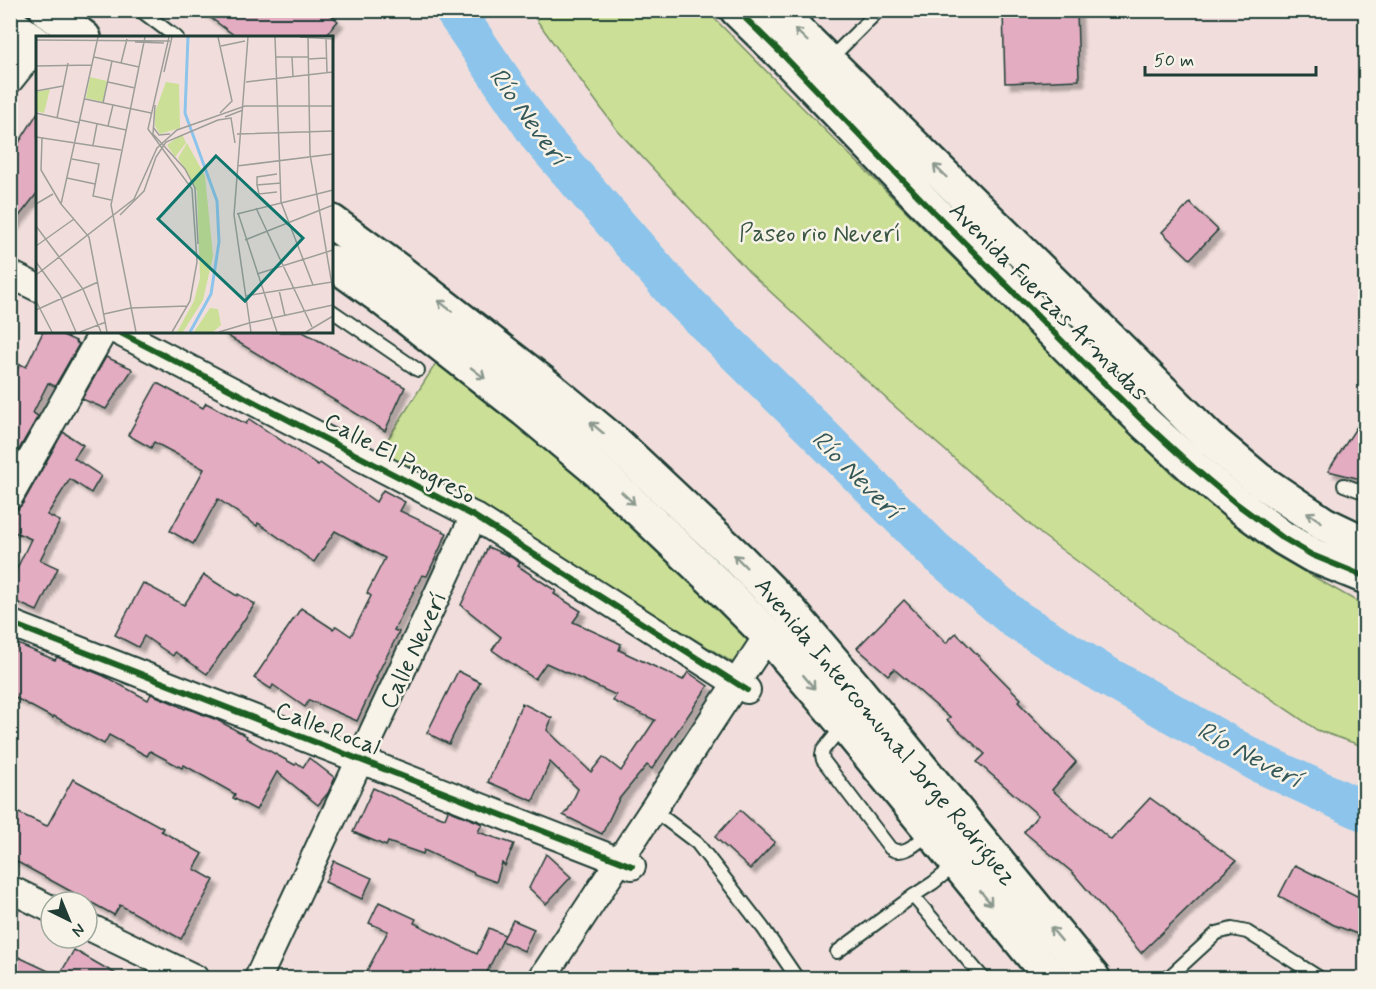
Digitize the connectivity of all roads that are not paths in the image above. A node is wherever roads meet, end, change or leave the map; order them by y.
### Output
1 (47, 10) edge
2 (140, 10) edge
3 (737, 10) edge
4 (776, 10) edge
5 (879, 10) edge
6 (23, 36) edge
7 (81, 36) edge
8 (174, 36) edge
9 (828, 61) junction
10 (10, 80) edge
11 (333, 223) edge
12 (333, 263) edge
13 (10, 274) edge
14 (36, 287) edge
15 (333, 312) edge
16 (102, 333) edge
17 (121, 333) edge
18 (418, 370) dead end
19 (1344, 485) dead end
20 (1365, 494) edge
21 (10, 495) edge
22 (474, 516) junction
23 (1365, 544) edge
24 (1365, 577) edge
25 (10, 623) edge
26 (772, 639) junction
27 (742, 686) junction
28 (844, 724) junction
29 (362, 760) junction
30 (664, 818) junction
31 (932, 831) junction
32 (626, 863) junction
33 (958, 863) junction
34 (10, 889) edge
35 (913, 896) junction
36 (39, 903) edge
37 (99, 932) edge
38 (837, 952) dead end
39 (195, 978) edge
40 (258, 978) edge
41 (542, 978) edge
42 (559, 978) edge
43 (797, 978) edge
44 (983, 978) edge
45 (1051, 978) edge
46 (1093, 978) edge
47 (1168, 978) edge
48 (1320, 978) edge

1 - 7 main road
2 - 8 lane
3 - 24 main road, Avenida Fuerzas Armadas
9 -> 4 main road, Avenida Fuerzas Armadas
5 - 9 lane
6 - 10 street
23 -> 9 main road, Avenida Fuerzas Armadas
46 -> 11 main road, Avenida Intercomunal Jorge Rodriguez
12 -> 26 main road, Avenida Intercomunal Jorge Rodriguez
13 - 14 street
15 - 18 lane
16 - 21 street
17 - 22 street, Calle El Progreso
19 - 20 lane
22 - 27 street, Calle El Progreso
22 - 29 street, Calle Neverí
25 - 29 street, Calle Rocal
26 - 27 street
26 -> 28 main road, Avenida Intercomunal Jorge Rodriguez
27 - 30 street
27 - 32 street
28 - 31 main road, Avenida Intercomunal Jorge Rodriguez
28 - 31 lane
29 - 32 street, Calle Rocal
29 - 40 street, Calle Neverí
30 - 32 street
30 - 43 lane
31 - 33 main road, Avenida Intercomunal Jorge Rodriguez
32 - 41 street
32 - 42 street
33 - 35 lane
33 -> 45 main road, Avenida Intercomunal Jorge Rodriguez
34 - 36 street
35 - 38 lane
35 - 44 lane
37 - 39 street
47 - 48 lane

